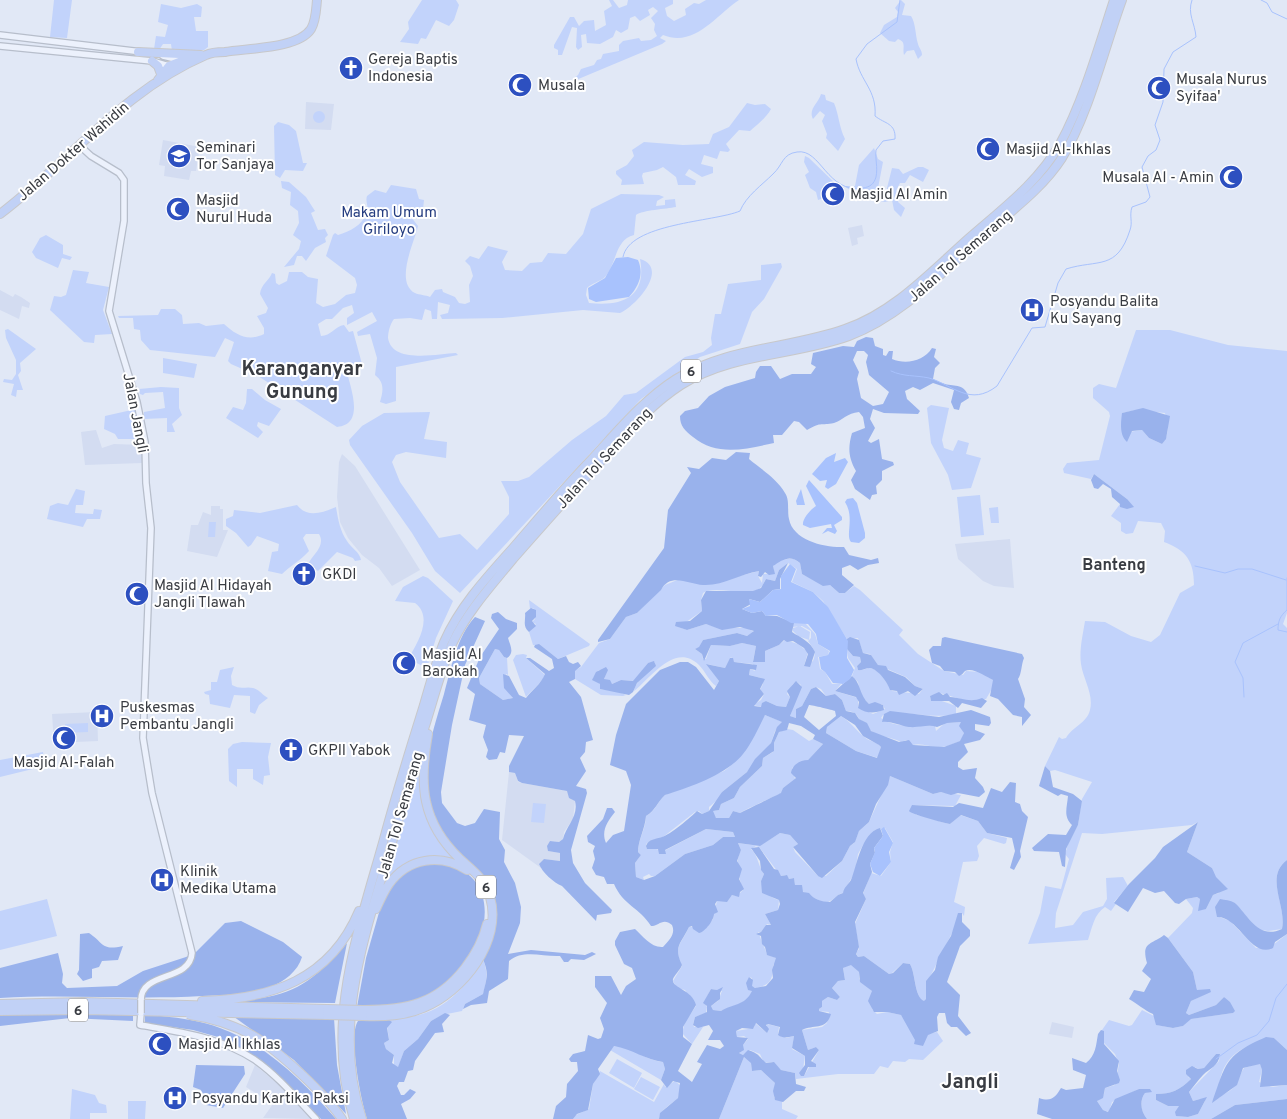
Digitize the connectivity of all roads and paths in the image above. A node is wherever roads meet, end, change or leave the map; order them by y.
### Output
1 (316, 0) edge
2 (1114, 0) edge
3 (1122, 0) edge
4 (0, 35) edge
5 (0, 46) edge
6 (126, 50) junction
7 (138, 52) junction
8 (204, 55) junction
9 (125, 58) junction
10 (152, 61) junction
11 (176, 66) junction
12 (160, 77) junction
13 (79, 145) junction
14 (0, 214) edge
15 (434, 697) junction
16 (377, 863) junction
17 (368, 927) junction
18 (0, 1004) edge
19 (132, 1004) junction
20 (0, 1011) edge
21 (155, 1012) junction
22 (327, 1012) junction
23 (363, 1013) junction
24 (316, 1119) edge
25 (342, 1119) edge
26 (354, 1119) edge
27 (362, 1119) edge

1 - 8 highway, Jalan Dokter Wahidin
2 - 16 highway, Jalan Tol Semarang / 6
3 - 15 highway, Jalan Tol Semarang / 6
4 - 6 street
5 - 9 street
6 - 7 street
6 - 9 street
7 - 8 highway
7 - 11 street
8 - 11 highway, Jalan Dokter Wahidin
9 - 10 street
10 - 11 street
10 - 12 highway
11 - 12 highway, Jalan Dokter Wahidin
12 - 13 highway, Jalan Dokter Wahidin
13 - 14 highway, Jalan Dokter Wahidin
13 - 24 street, Jalan Jangli, bridge
15 - 17 highway, Jalan Tol Semarang / 6
15 - 23 highway, 6
16 - 19 highway, 6
16 - 26 highway, Jalan Tol Semarang / 6
17 - 23 highway, 6
17 - 27 highway, Jalan Tol Semarang / 6
18 - 19 highway, 6
19 - 22 highway, 6
20 - 21 highway, 6
21 - 22 highway, 6
21 - 25 highway, 6
22 - 23 highway, 6, bridge

